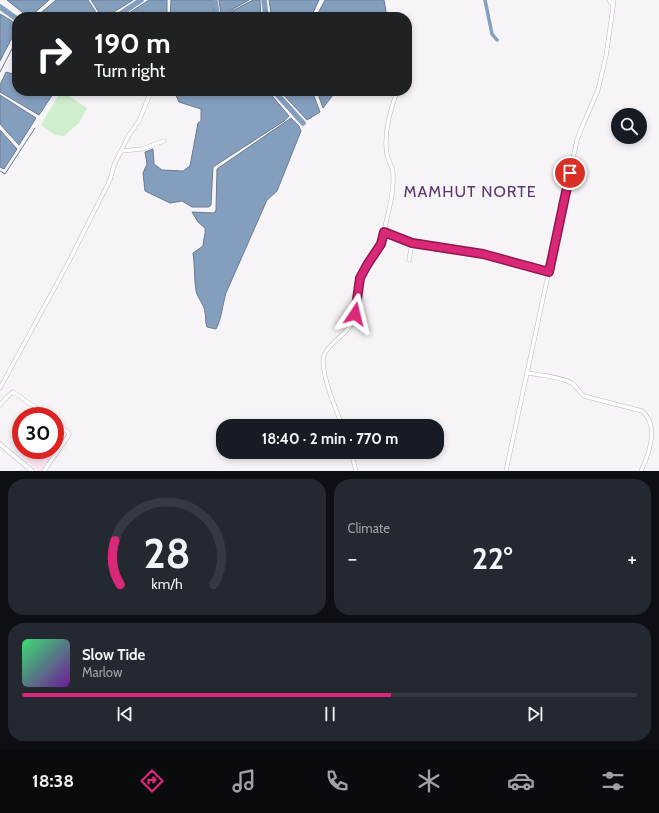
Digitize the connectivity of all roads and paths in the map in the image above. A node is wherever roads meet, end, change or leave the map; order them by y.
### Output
1 (609, 0) edge
2 (614, 0) edge
3 (613, 6) junction
4 (149, 96) edge
5 (395, 96) edge
6 (164, 140) dead end
7 (121, 151) junction
8 (384, 232) junction
9 (412, 243) junction
10 (409, 260) dead end
11 (549, 272) junction
12 (527, 373) junction
13 (0, 388) edge
14 (0, 405) edge
15 (35, 407) edge
16 (339, 419) edge
17 (64, 429) edge
18 (64, 442) edge
19 (0, 444) edge
20 (52, 459) edge
21 (352, 459) edge
22 (32, 471) edge
23 (44, 471) edge
24 (356, 471) edge
25 (506, 471) edge
26 (641, 471) edge

1 - 3 street
2 - 3 street
3 - 11 street
4 - 7 street
5 - 8 street
6 - 7 street
7 - 13 street
8 - 9 street
8 - 16 street
9 - 10 street
9 - 11 street
11 - 12 street
12 - 25 street
12 - 26 street
14 - 15 street
17 - 18 street
19 - 22 main road
20 - 23 street
21 - 24 street

